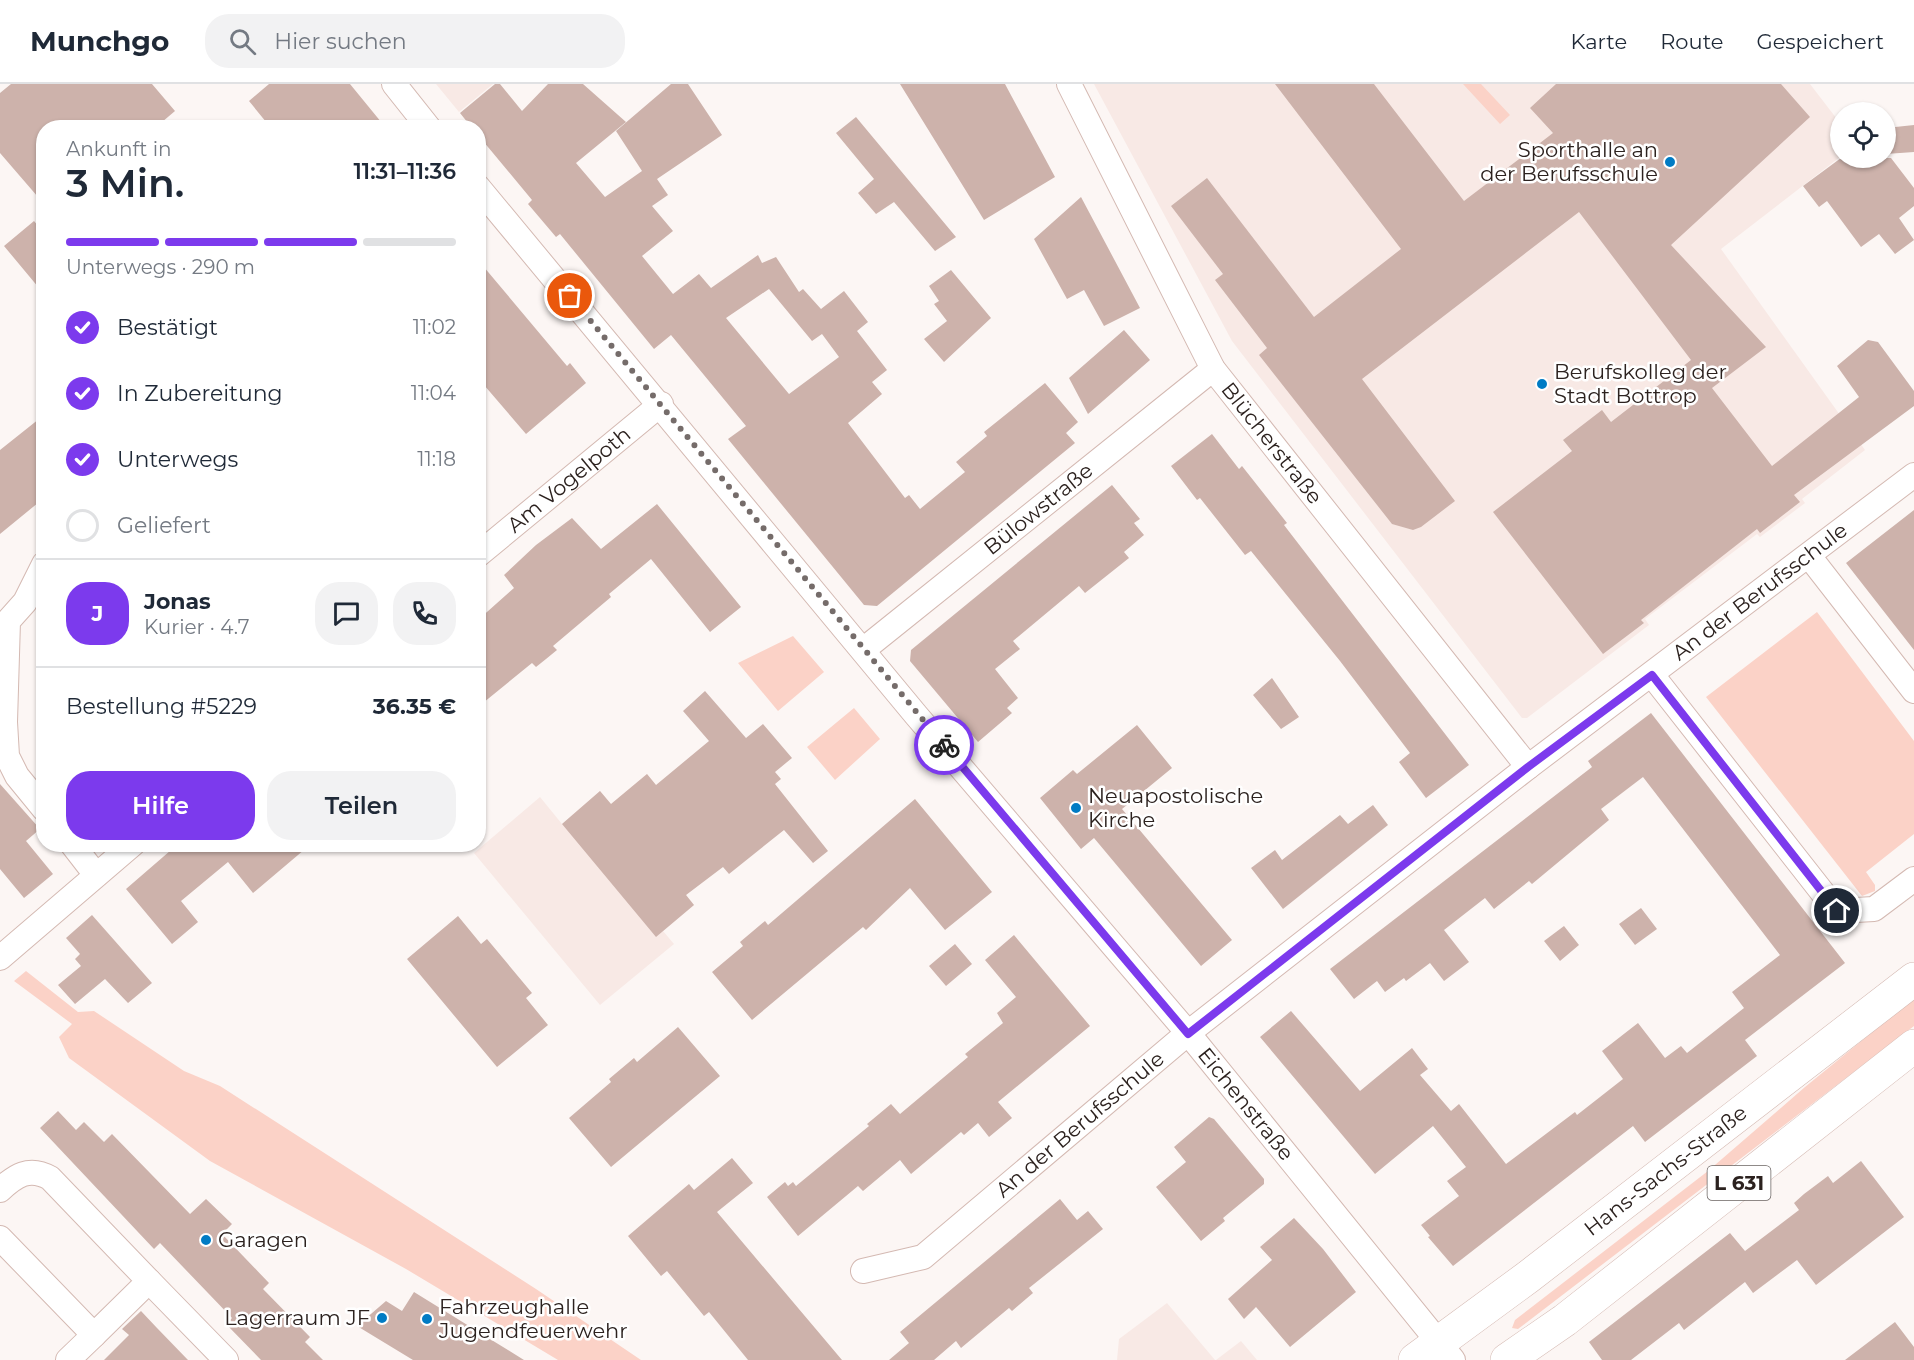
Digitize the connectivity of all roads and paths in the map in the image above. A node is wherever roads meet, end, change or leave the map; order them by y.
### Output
1 (394, 84) edge
2 (1069, 84) edge
3 (423, 120) edge
4 (486, 196) edge
5 (1213, 369) junction
6 (661, 404) junction
7 (1914, 475) edge
8 (486, 548) edge
9 (1809, 556) junction
10 (36, 580) edge
11 (863, 650) junction
12 (1652, 675) junction
13 (1914, 691) edge
14 (1528, 767) junction
15 (36, 799) edge
16 (78, 852) edge
17 (123, 852) edge
18 (96, 875) junction
19 (1914, 879) edge
20 (0, 958) edge
21 (1914, 979) edge
22 (1188, 1034) junction
23 (1914, 1046) edge
24 (0, 1190) edge
25 (0, 1238) edge
26 (863, 1271) dead end
27 (149, 1281) junction
28 (94, 1335) junction
29 (1435, 1354) edge
30 (68, 1360) edge
31 (226, 1360) edge
32 (1507, 1360) edge

1 - 3 street
2 - 5 street, Blücherstraße
4 - 6 street, Eichenstraße
5 - 11 street, Bülowstraße
5 - 14 street, Blücherstraße
6 - 8 street, Am Vogelpoth
6 - 11 street, Eichenstraße
7 - 9 street, An der Berufsschule
9 - 12 street, An der Berufsschule
9 - 13 street
10 - 15 street
11 - 22 street, Eichenstraße
12 - 14 street, An der Berufsschule
12 - 19 street
14 - 22 street, An der Berufsschule
16 - 18 street
17 - 18 street
18 - 20 street
21 - 29 main road, Hans-Sachs-Straße / L 631
22 - 26 street, An der Berufsschule
22 - 29 street, Eichenstraße
23 - 32 main road, L 631
24 - 27 street
25 - 28 street
27 - 28 street
27 - 31 street
28 - 30 street

